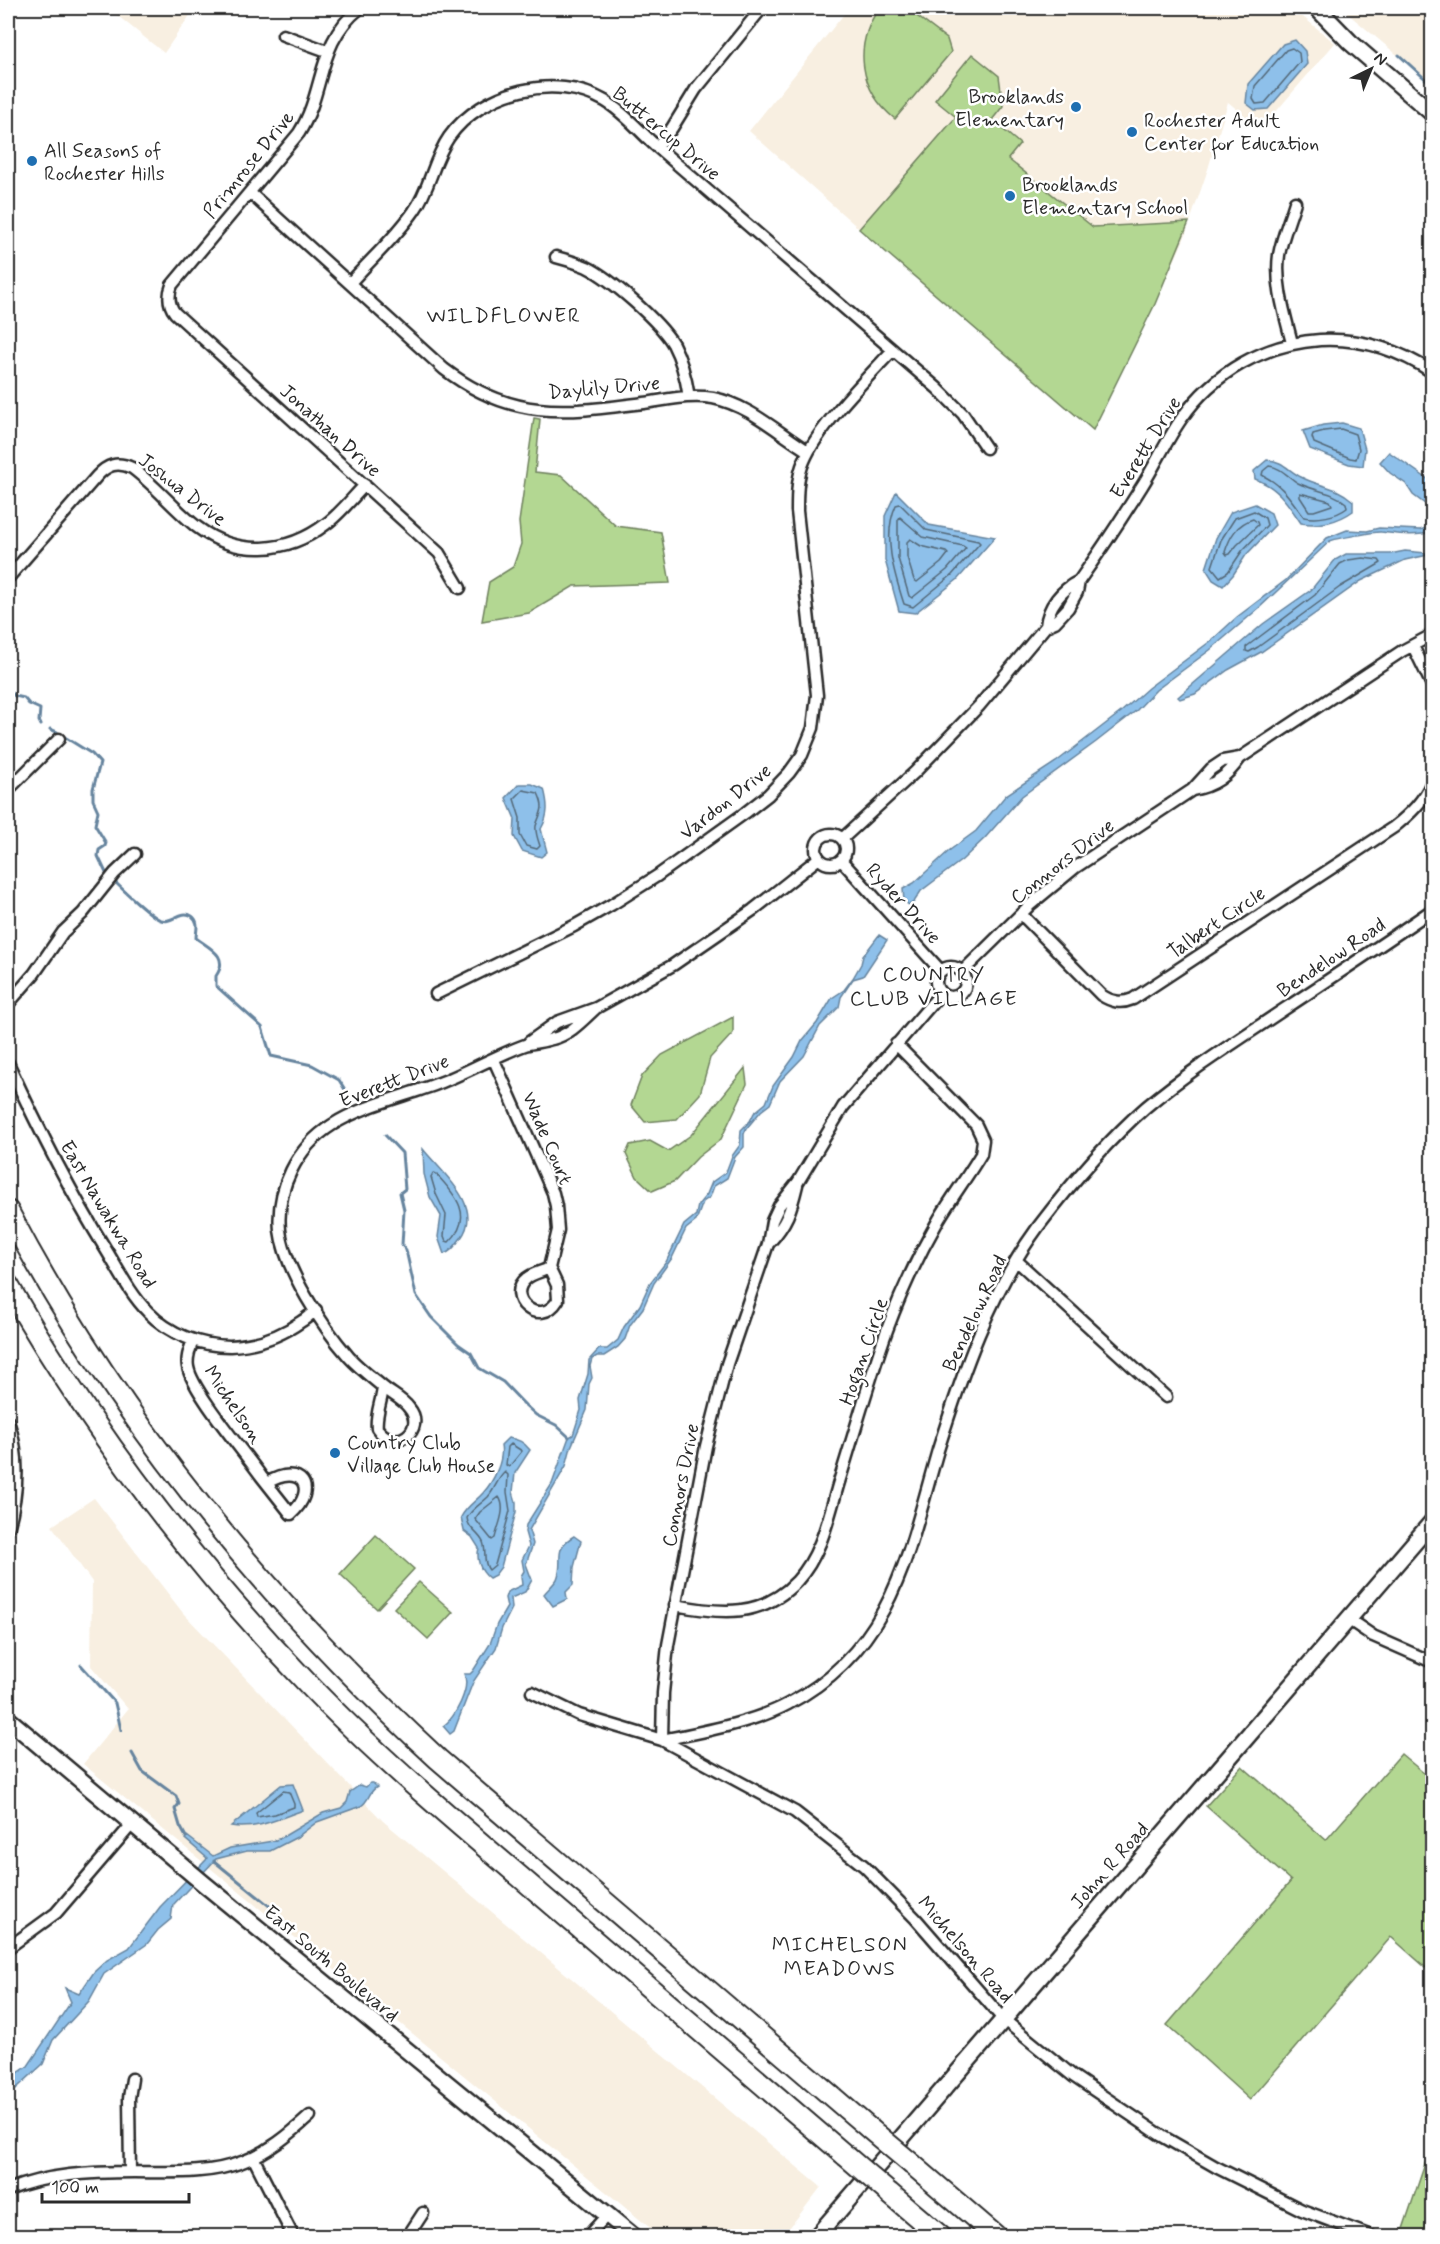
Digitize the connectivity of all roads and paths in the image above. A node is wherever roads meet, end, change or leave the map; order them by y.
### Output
1 (360, 8) edge
2 (762, 8) edge
3 (1317, 8) edge
4 (283, 35) dead end
5 (327, 51) junction
6 (1432, 113) edge
7 (657, 147) junction
8 (250, 193) junction
9 (1295, 202) dead end
10 (556, 257) dead end
11 (350, 283) junction
12 (170, 304) joint
13 (1292, 343) junction
14 (893, 350) junction
15 (1432, 372) edge
16 (689, 397) junction
17 (986, 448) dead end
18 (808, 451) junction
19 (364, 485) junction
20 (8, 578) edge
21 (460, 588) dead end
22 (1432, 635) edge
23 (1413, 646) junction
24 (1432, 685) edge
25 (59, 739) dead end
26 (1432, 782) edge
27 (8, 790) edge
28 (842, 839) junction
29 (135, 854) dead end
30 (819, 858) junction
31 (841, 860) junction
32 (1432, 910) edge
33 (1021, 914) junction
34 (941, 971) junction
35 (962, 972) junction
36 (941, 993) junction
37 (436, 994) dead end
38 (8, 1004) edge
39 (896, 1044) junction
40 (494, 1060) junction
41 (8, 1063) edge
42 (8, 1211) edge
43 (1017, 1261) junction
44 (549, 1268) dead end
45 (8, 1286) edge
46 (316, 1310) junction
47 (193, 1340) junction
48 (383, 1387) junction
49 (1166, 1397) dead end
50 (8, 1421) edge
51 (267, 1484) dead end
52 (1432, 1522) edge
53 (8, 1529) edge
54 (675, 1605) junction
55 (1348, 1619) junction
56 (1432, 1662) edge
57 (532, 1692) dead end
58 (8, 1719) edge
59 (662, 1740) junction
60 (133, 1823) junction
61 (8, 1947) edge
62 (1003, 2019) junction
63 (132, 2079) dead end
64 (310, 2116) dead end
65 (253, 2157) junction
66 (130, 2172) junction
67 (8, 2190) edge
68 (423, 2213) dead end
69 (607, 2215) junction
70 (293, 2236) edge
71 (408, 2236) edge
72 (588, 2236) edge
73 (633, 2236) edge
74 (817, 2236) edge
75 (940, 2236) edge
76 (996, 2236) edge
77 (1371, 2236) edge

1 - 5 street, Primrose Drive
2 - 7 street
3 - 6 main road
4 - 5 street
5 - 8 street, Primrose Drive
7 - 11 street, Buttercup Drive
7 - 14 street, Buttercup Drive
8 - 11 street, Daylily Drive
8 - 12 street, Primrose Drive
9 - 13 street
10 - 16 street
11 - 16 street, Daylily Drive
12 - 19 street, Jonathan Drive
13 - 15 street, Everett Drive
13 - 28 street, Everett Drive
14 - 17 street, Buttercup Drive
14 - 18 street, Vardon Drive
16 - 18 street, Daylily Drive
18 - 37 street, Vardon Drive
19 - 20 street, Joshua Drive
19 - 21 street, Jonathan Drive
22 - 23 street, Connors Drive
23 - 24 street
23 - 33 street, Connors Drive
25 - 27 street
26 - 33 street, Talbert Circle
28 - 30 street
28 - 31 street
29 - 38 street
30 - 31 street
30 - 40 street, Everett Drive
31 - 34 street, Ryder Drive
32 - 43 street, Bendelow Road
33 - 35 street, Connors Drive
34 - 35 street
34 - 36 street
35 - 36 street
36 - 39 street, Connors Drive
39 - 54 street, Connors Drive
39 - 54 street, Hogan Circle
40 - 44 street, Wade Court
40 - 46 street, Everett Drive
41 - 47 street, East Nawakwa Road
42 - 76 highway, bridge
43 - 49 street
43 - 59 street, Bendelow Road
45 - 75 highway, bridge
46 - 47 street, East Nawakwa Road
46 - 48 street, Everett Drive
47 - 51 street, Michelson
48 - 48 street, Everett Drive
50 - 53 street
52 - 55 main road, John R Road
54 - 59 street, Connors Drive
55 - 56 street
55 - 62 main road, John R Road
57 - 59 street, Michelson Road
58 - 60 main road, East South Boulevard
59 - 62 street, Michelson Road
60 - 61 street
60 - 69 main road, East South Boulevard
62 - 74 main road, John R Road
62 - 77 street, Michelson Road
63 - 66 street
64 - 65 street
65 - 66 street
65 - 70 street
66 - 67 street
68 - 71 street
69 - 72 street
69 - 73 main road, East South Boulevard

